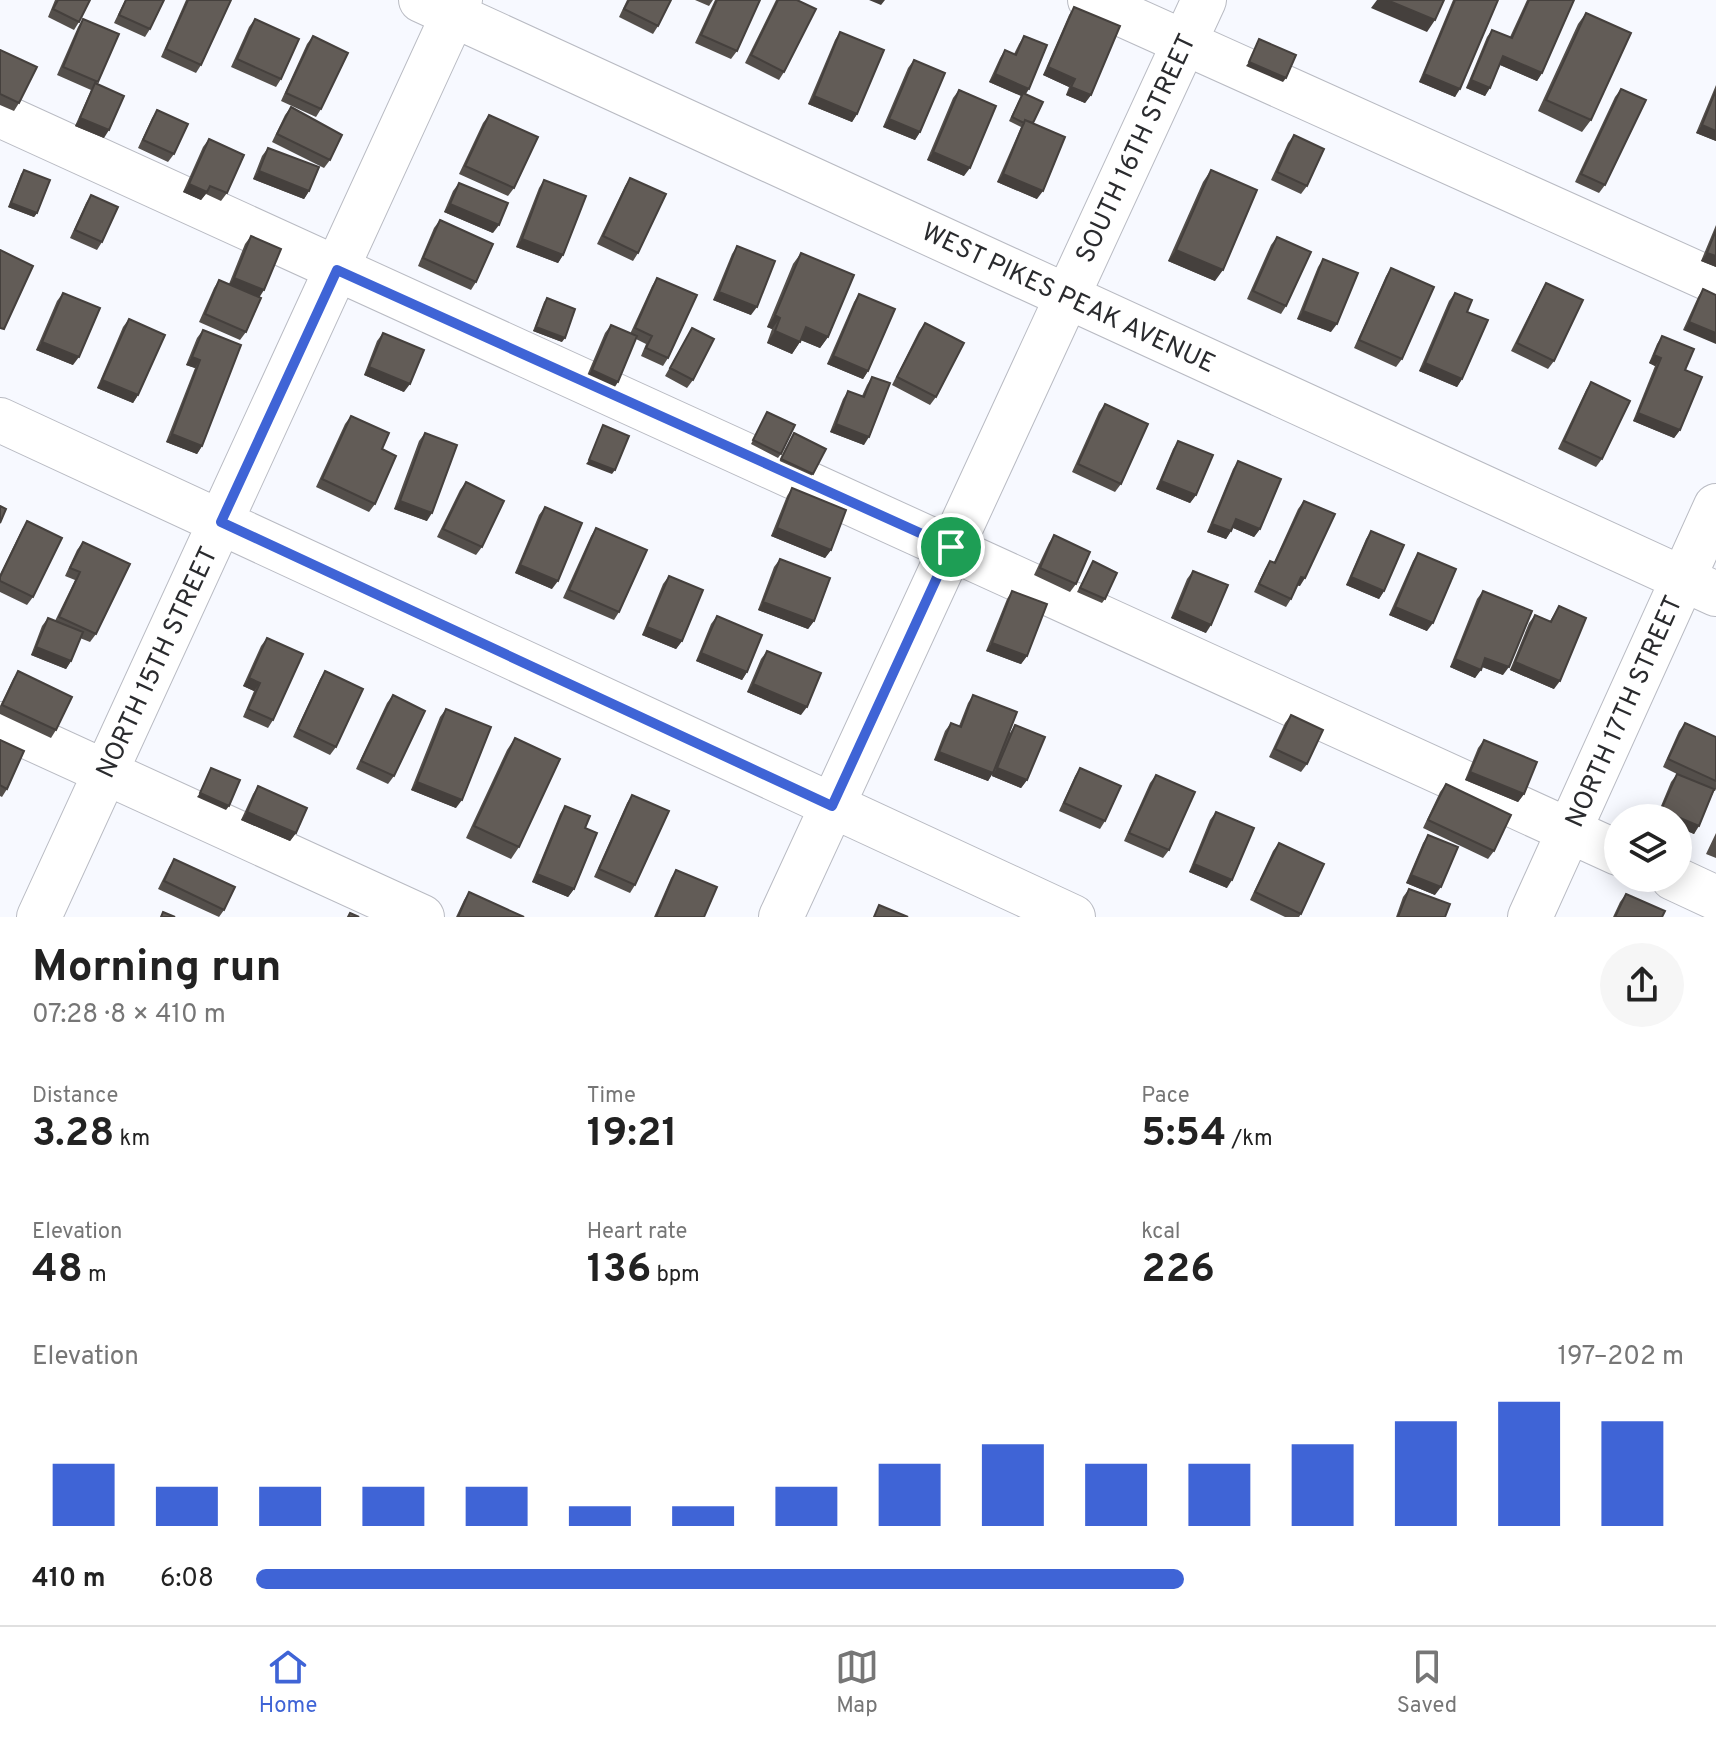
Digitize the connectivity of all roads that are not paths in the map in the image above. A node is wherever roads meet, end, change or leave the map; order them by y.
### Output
1 (1090, 0) edge
2 (1204, 0) edge
3 (445, 5) edge
4 (1184, 42) junction
5 (0, 115) edge
6 (337, 270) junction
7 (1716, 282) edge
8 (1066, 295) junction
9 (0, 420) edge
10 (1716, 506) edge
11 (221, 522) junction
12 (951, 547) junction
13 (1699, 586) edge
14 (0, 724) edge
15 (106, 772) junction
16 (832, 806) junction
17 (1569, 830) junction
18 (1604, 846) edge
19 (1692, 887) edge
20 (1716, 898) edge
21 (39, 917) edge
22 (422, 917) edge
23 (781, 917) edge
24 (1073, 917) edge
25 (1530, 917) edge

1 - 4 street
2 - 4 street, SOUTH 16TH STREET
3 - 6 street, NORTH 15TH STREET
3 - 8 street, WEST PIKES PEAK AVENUE
4 - 7 street
4 - 8 street, SOUTH 16TH STREET
5 - 6 street
6 - 11 street, NORTH 15TH STREET
6 - 12 street
8 - 12 street, SOUTH 16TH STREET
8 - 13 street, WEST PIKES PEAK AVENUE
9 - 11 street
10 - 13 street, NORTH 17TH STREET
11 - 15 street, NORTH 15TH STREET
11 - 16 street
12 - 16 street, SOUTH 16TH STREET
12 - 17 street
13 - 17 street, NORTH 17TH STREET
14 - 15 street
15 - 21 street, NORTH 15TH STREET
15 - 22 street
16 - 23 street, SOUTH 16TH STREET
16 - 24 street
17 - 18 street
17 - 25 street, NORTH 17TH STREET
19 - 20 street

